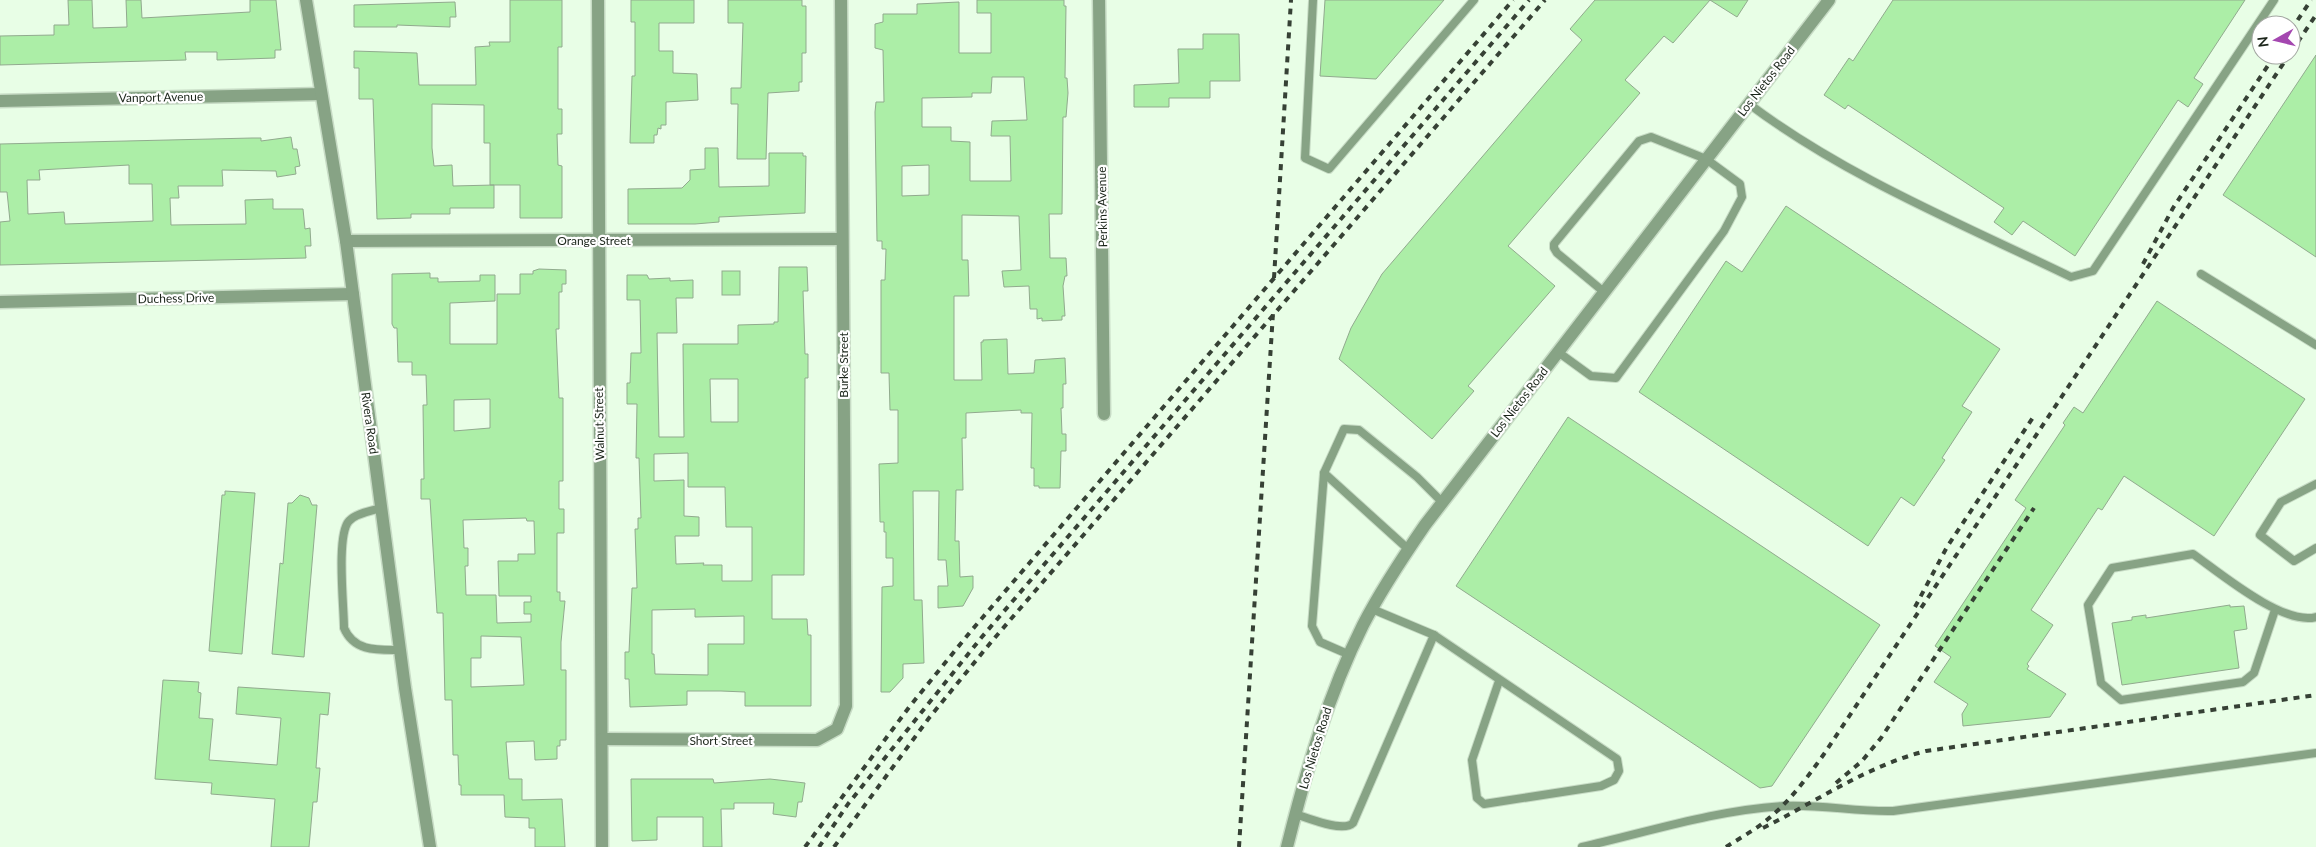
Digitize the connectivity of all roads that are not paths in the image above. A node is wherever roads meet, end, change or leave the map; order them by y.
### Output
1 (306, 0) edge
2 (598, 0) edge
3 (841, 0) edge
4 (1099, 0) edge
5 (1313, 0) edge
6 (1474, 0) edge
7 (1829, 0) edge
8 (2274, 0) edge
9 (322, 94) junction
10 (0, 101) edge
11 (1749, 104) junction
12 (1706, 159) junction
13 (842, 239) junction
14 (597, 240) junction
15 (346, 241) junction
16 (2201, 274) dead end
17 (1604, 292) junction
18 (353, 294) junction
19 (0, 302) edge
20 (2316, 345) edge
21 (1558, 352) junction
22 (1104, 414) dead end
23 (1324, 473) junction
24 (2316, 484) edge
25 (1442, 502) junction
26 (381, 508) junction
27 (2316, 548) edge
28 (1408, 549) junction
29 (1372, 609) junction
30 (2275, 610) junction
31 (2316, 617) edge
32 (1434, 635) junction
33 (400, 650) junction
34 (1350, 655) junction
35 (1499, 681) junction
36 (837, 729) joint
37 (602, 739) junction
38 (2316, 753) edge
39 (1295, 814) junction
40 (430, 847) edge
41 (602, 847) edge
42 (1287, 847) edge
43 (1582, 847) edge

1 - 9 street, Rivera Road
2 - 14 street, Walnut Street
3 - 13 street, Burke Street
4 - 22 street, Perkins Avenue
5 - 6 lane
7 - 11 street, Los Nietos Road
8 - 11 lane
9 - 10 street, Vanport Avenue
9 - 15 street, Rivera Road
11 - 12 street, Los Nietos Road
12 - 17 street, Los Nietos Road
12 - 17 lane
12 - 21 lane
13 - 14 street, Orange Street
13 - 36 street, Burke Street
14 - 15 street, Orange Street
14 - 37 street, Walnut Street
15 - 18 street, Rivera Road
16 - 20 lane
17 - 21 street, Los Nietos Road
18 - 19 street, Duchess Drive
18 - 26 street, Rivera Road
21 - 25 street, Los Nietos Road
23 - 25 lane
23 - 28 lane
23 - 34 lane
24 - 27 lane
25 - 28 street, Los Nietos Road
26 - 33 street, Rivera Road
26 - 33 lane
28 - 29 street, Los Nietos Road
29 - 32 lane
29 - 34 street, Los Nietos Road
30 - 30 lane
30 - 31 lane
32 - 35 lane
32 - 39 lane
33 - 40 street, Rivera Road
34 - 39 street, Los Nietos Road
35 - 35 lane
36 - 37 street, Short Street
37 - 41 street, Walnut Street
38 - 43 lane
39 - 42 street, Los Nietos Road

